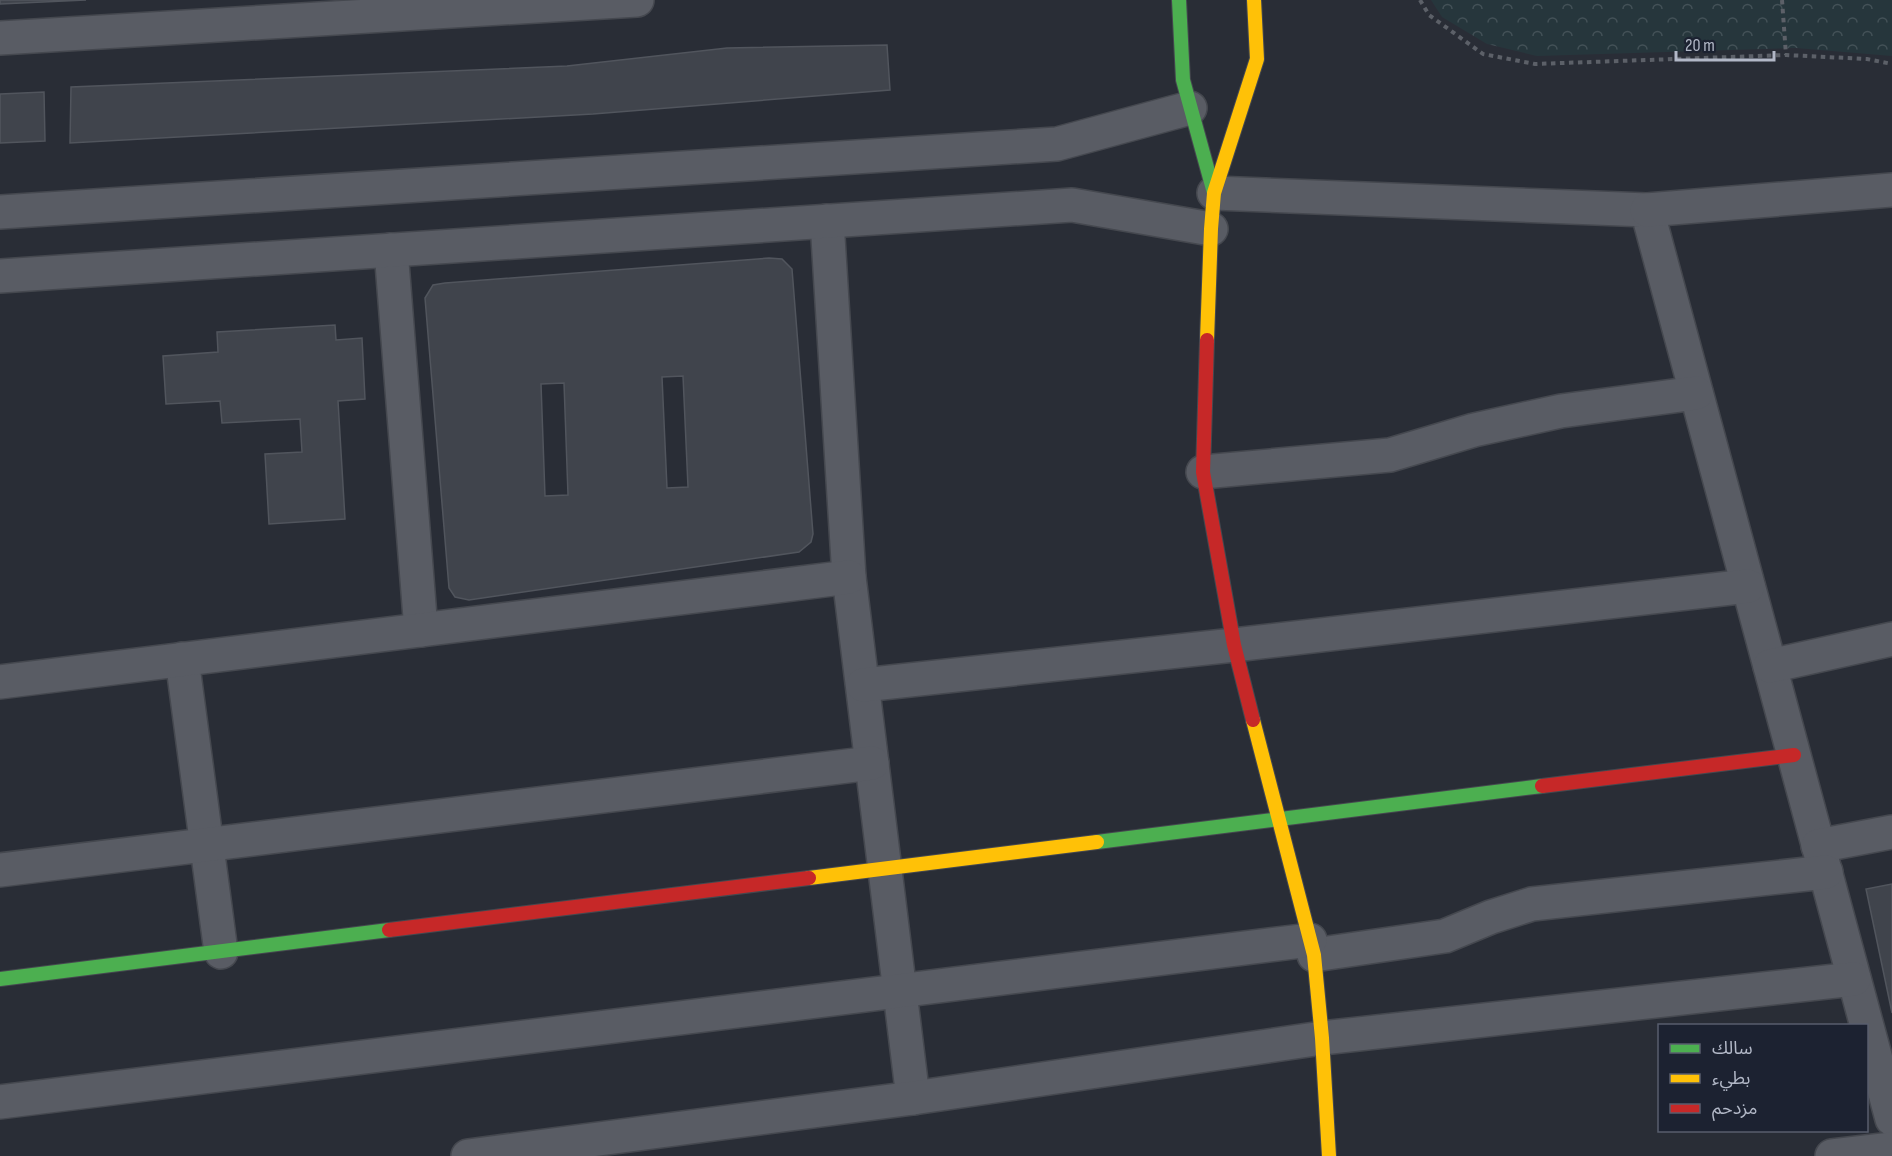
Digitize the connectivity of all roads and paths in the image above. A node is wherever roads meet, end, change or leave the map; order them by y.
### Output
1 (637, 0) edge
2 (1179, 0) edge
3 (1254, 0) edge
4 (1420, 0) edge
5 (1782, 0) edge
6 (526, 3) edge
7 (430, 6) edge
8 (0, 38) edge
9 (1786, 55) junction
10 (1892, 64) edge
11 (1190, 108) junction
12 (1892, 190) edge
13 (1214, 193) junction
14 (1647, 210) junction
15 (0, 212) edge
16 (827, 221) junction
17 (1211, 229) junction
18 (391, 250) junction
19 (0, 276) edge
20 (1696, 393) junction
21 (1203, 472) junction
22 (849, 578) junction
23 (1748, 586) junction
24 (421, 630) junction
25 (1892, 639) edge
26 (1234, 645) junction
27 (182, 659) junction
28 (1770, 666) junction
29 (0, 682) edge
30 (863, 685) junction
31 (1794, 755) junction
32 (872, 763) junction
33 (1279, 820) junction
34 (1892, 832) edge
35 (207, 845) junction
36 (1822, 859) junction
37 (0, 870) edge
38 (885, 870) junction
39 (1312, 947) junction
40 (221, 952) junction
41 (0, 979) edge
42 (1854, 979) junction
43 (899, 990) junction
44 (1322, 1038) junction
45 (1886, 1074) edge
46 (913, 1098) junction
47 (0, 1102) edge
48 (1892, 1119) edge
49 (1892, 1149) edge
50 (468, 1156) edge
51 (1329, 1156) edge
52 (1832, 1156) edge

1 - 6 street
2 - 11 street
3 - 13 street
4 - 9 path
5 - 9 path
6 - 7 street
7 - 8 street
9 - 10 path
11 - 13 street
11 - 15 street
12 - 14 street
13 - 14 street
13 - 17 street
14 - 20 street
16 - 17 street
16 - 18 street
16 - 22 street
17 - 21 street
18 - 19 street
18 - 24 street
20 - 21 street
20 - 23 street
21 - 26 street
22 - 24 street
22 - 30 street
23 - 26 street
23 - 28 street
24 - 27 street
25 - 28 street
26 - 30 street
26 - 33 street
27 - 29 street
27 - 35 street
28 - 31 street
30 - 32 street
31 - 33 street
31 - 36 street
32 - 35 street
32 - 38 street
33 - 38 street
33 - 39 street
34 - 36 street
35 - 37 street
35 - 40 street
36 - 39 street
36 - 42 street
38 - 40 street
38 - 43 street
39 - 43 street
39 - 44 street
40 - 41 street
42 - 44 street
42 - 45 street
43 - 46 street
43 - 47 street
44 - 46 street
44 - 51 street
45 - 48 street
46 - 50 street
49 - 52 street

